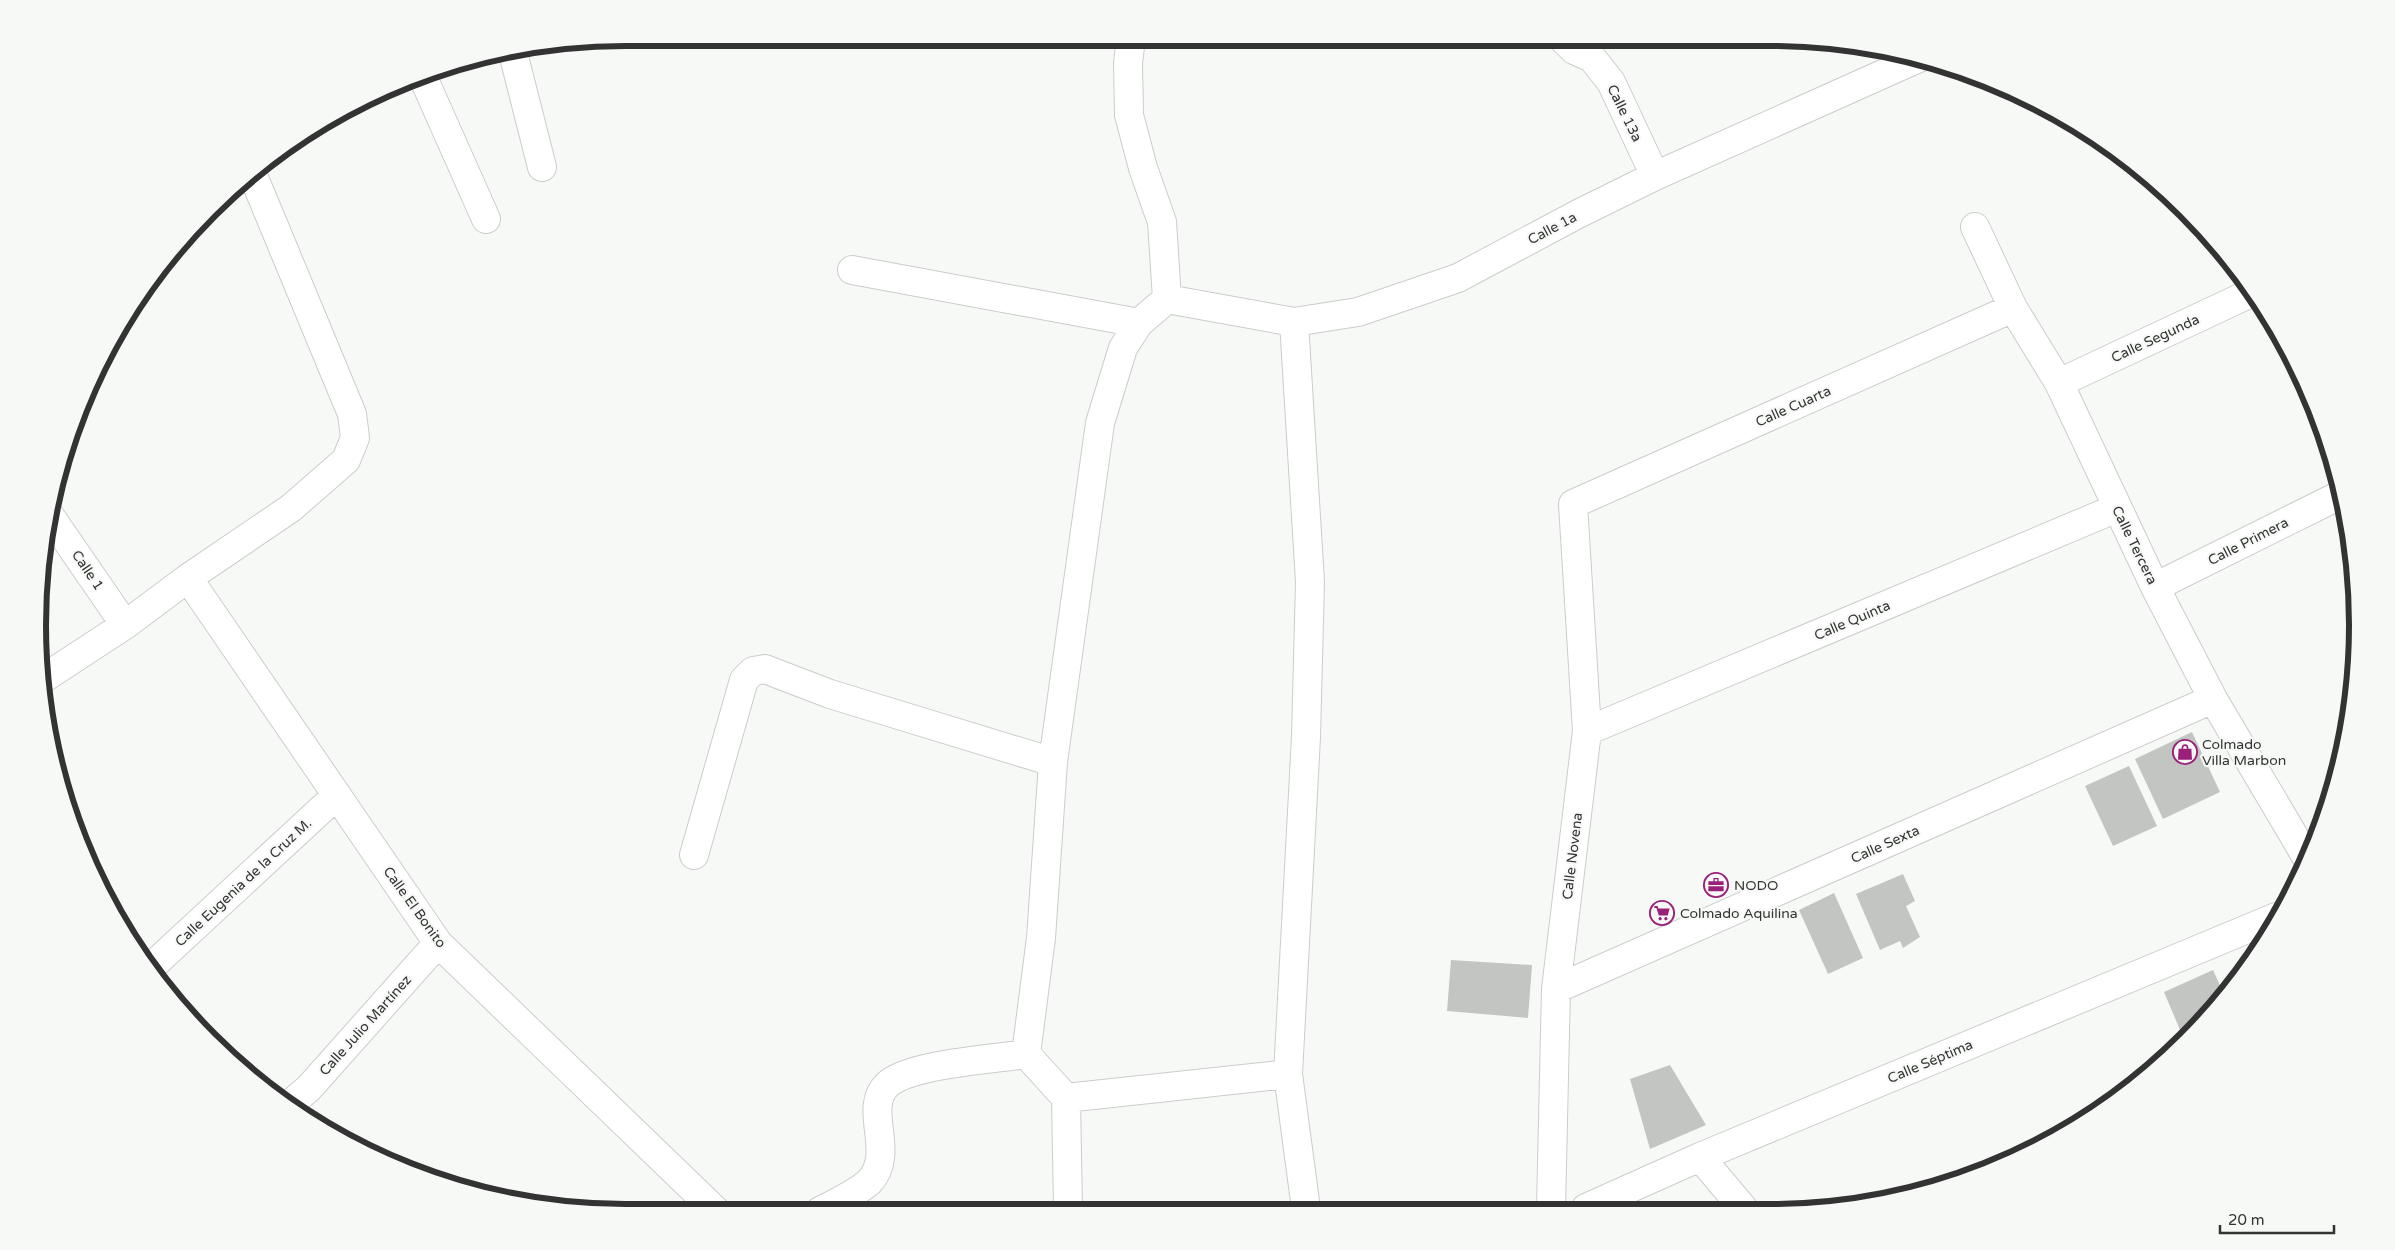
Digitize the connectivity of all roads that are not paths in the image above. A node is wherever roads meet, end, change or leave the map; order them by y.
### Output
1 (1130, 46) edge
2 (1570, 46) edge
3 (514, 57) edge
4 (1904, 62) edge
5 (425, 82) edge
6 (542, 167) dead end
7 (1655, 176) junction
8 (255, 180) edge
9 (486, 219) dead end
10 (1975, 227) dead end
11 (852, 270) dead end
12 (2246, 296) edge
13 (1167, 299) junction
14 (2013, 308) junction
15 (1294, 322) junction
16 (1139, 323) junction
17 (2059, 383) junction
18 (2335, 498) edge
19 (1573, 504) joint
20 (2118, 508) junction
21 (55, 523) edge
22 (188, 578) junction
23 (2155, 587) junction
24 (125, 625) junction
25 (48, 675) edge
26 (2213, 698) junction
27 (1587, 731) junction
28 (1052, 762) junction
29 (337, 795) junction
30 (2303, 851) edge
31 (694, 855) dead end
32 (2267, 921) edge
33 (438, 943) junction
34 (156, 963) edge
35 (1556, 989) junction
36 (1026, 1054) junction
37 (1288, 1074) junction
38 (1066, 1098) junction
39 (295, 1100) edge
40 (1700, 1157) junction
41 (709, 1204) edge
42 (830, 1204) edge
43 (1068, 1204) edge
44 (1305, 1204) edge
45 (1551, 1204) edge
46 (1595, 1204) edge
47 (1740, 1204) edge

1 - 13 street
2 - 7 street, Calle 13a
3 - 6 street
4 - 7 street, Calle 1a
5 - 9 street
7 - 15 street, Calle 1a
8 - 22 street
10 - 14 street, Calle Tercera
11 - 16 street
12 - 17 street, Calle Segunda
13 - 15 street, Calle 1a
13 - 16 street
14 - 17 street, Calle Tercera
14 - 19 street, Calle Cuarta
15 - 37 street
16 - 28 street
17 - 20 street, Calle Tercera
18 - 23 street, Calle Primera
19 - 27 street, Calle Novena
20 - 23 street, Calle Tercera
20 - 27 street, Calle Quinta
21 - 24 street, Calle 1
22 - 24 street
22 - 29 street, Calle El Bonito
23 - 26 street, Calle Tercera
24 - 25 street
26 - 30 street, Calle Tercera
26 - 35 street, Calle Sexta
27 - 35 street, Calle Novena
28 - 31 street
28 - 36 street
29 - 33 street, Calle El Bonito
29 - 34 street, Calle Eugenia de la Cruz M.
32 - 40 street, Calle Séptima
33 - 39 street, Calle Julio Martínez
33 - 41 street, Calle El Bonito
35 - 45 street, Calle Novena
36 - 38 street
36 - 42 street
37 - 38 street
37 - 44 street
38 - 43 street
40 - 46 street, Calle Séptima
40 - 47 street

